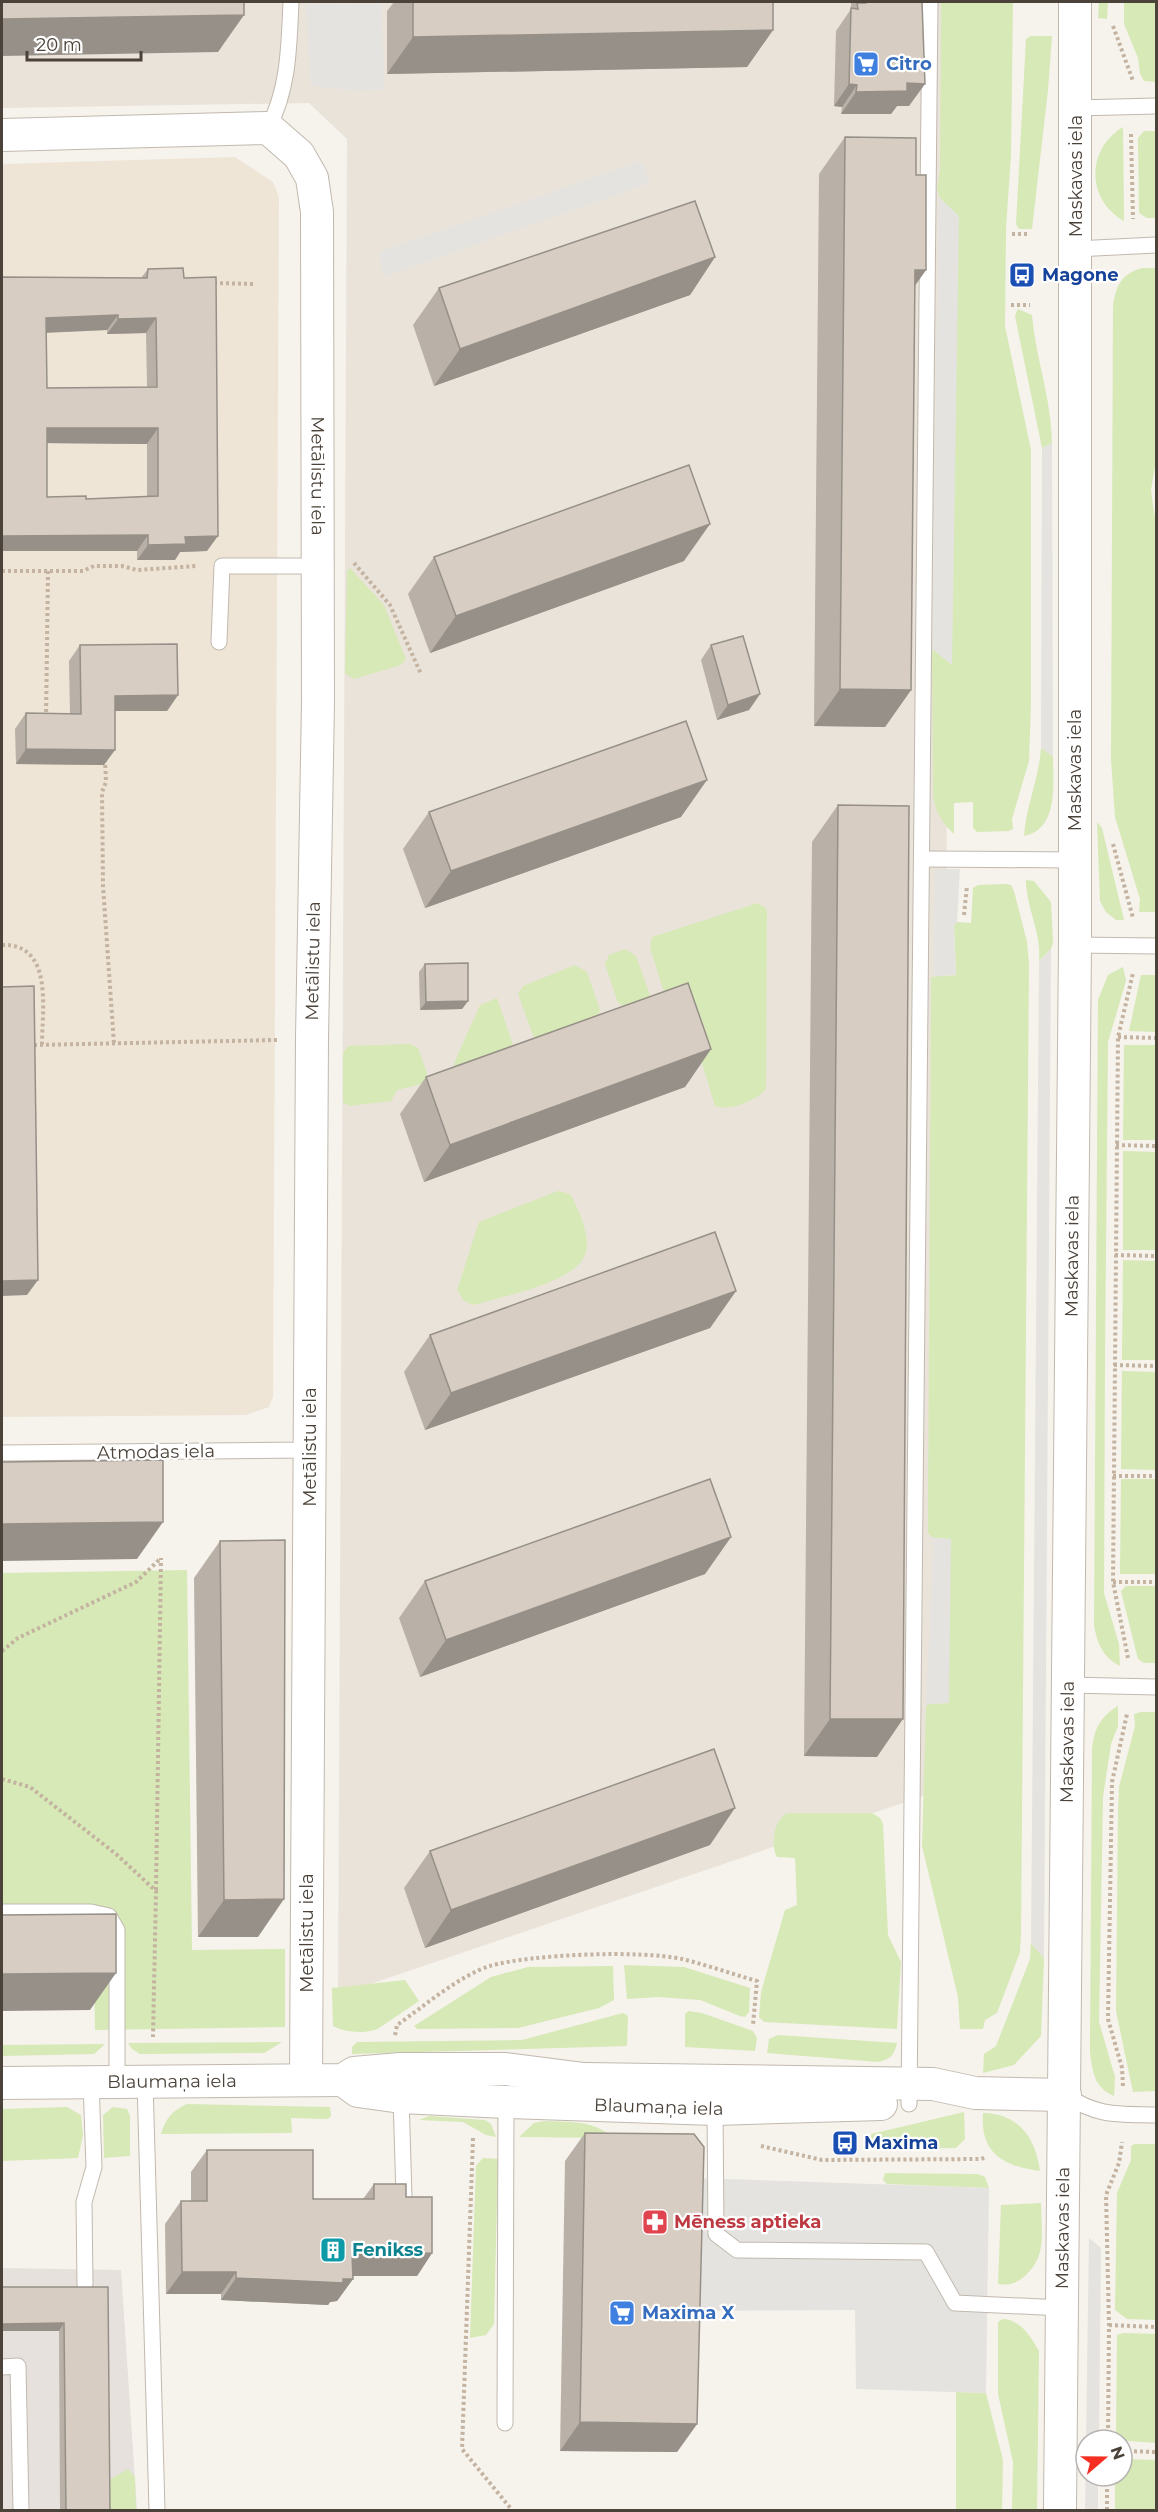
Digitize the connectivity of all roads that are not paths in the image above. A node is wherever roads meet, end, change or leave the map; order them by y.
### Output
1 (291, 2) edge
2 (930, 2) edge
3 (1075, 2) edge
4 (1156, 106) edge
5 (1076, 108) junction
6 (268, 128) junction
7 (2, 135) edge
8 (1156, 245) edge
9 (1075, 249) junction
10 (318, 566) junction
11 (219, 642) dead end
12 (923, 859) junction
13 (1075, 860) junction
14 (1075, 945) junction
15 (1156, 946) edge
16 (310, 1450) junction
17 (2, 1454) edge
18 (1068, 1686) junction
19 (1156, 1687) edge
20 (2, 1912) edge
21 (506, 2069) junction
22 (306, 2079) junction
23 (343, 2080) junction
24 (118, 2081) junction
25 (2, 2083) edge
26 (715, 2095) junction
27 (909, 2095) junction
28 (1065, 2095) junction
29 (401, 2097) junction
30 (506, 2102) junction
31 (1156, 2115) edge
32 (404, 2197) edge
33 (85, 2284) edge
34 (1063, 2308) junction
35 (2, 2367) edge
36 (505, 2423) dead end
37 (21, 2511) edge
38 (157, 2511) edge
39 (1060, 2511) edge

1 - 6 lane
2 - 12 lane
3 - 5 street, Maskavas iela
4 - 5 lane
5 - 9 street, Maskavas iela
6 - 7 street
6 - 10 street, Metālistu iela
8 - 9 lane
9 - 13 street, Maskavas iela
10 - 11 lane
10 - 16 street, Metālistu iela
12 - 13 lane
12 - 27 lane
13 - 14 street, Maskavas iela
14 - 15 lane
14 - 18 street, Maskavas iela
16 - 17 lane, Atmodas iela
16 - 22 street, Metālistu iela
18 - 19 lane
18 - 28 street, Maskavas iela
20 - 24 lane
21 - 23 street, Blaumaņa iela
21 - 26 street, Blaumaņa iela
21 - 30 lane
22 - 23 street, Blaumaņa iela
22 - 24 street, Blaumaņa iela
23 - 29 street, Blaumaņa iela
24 - 25 street, Blaumaņa iela
24 - 33 lane
24 - 38 lane
26 - 27 street, Blaumaņa iela
26 - 30 street, Blaumaņa iela
26 - 34 lane
27 - 28 street, Blaumaņa iela
28 - 31 lane
28 - 34 street, Maskavas iela
29 - 30 street, Blaumaņa iela
29 - 32 lane
30 - 36 lane
34 - 39 street, Maskavas iela
35 - 37 lane

